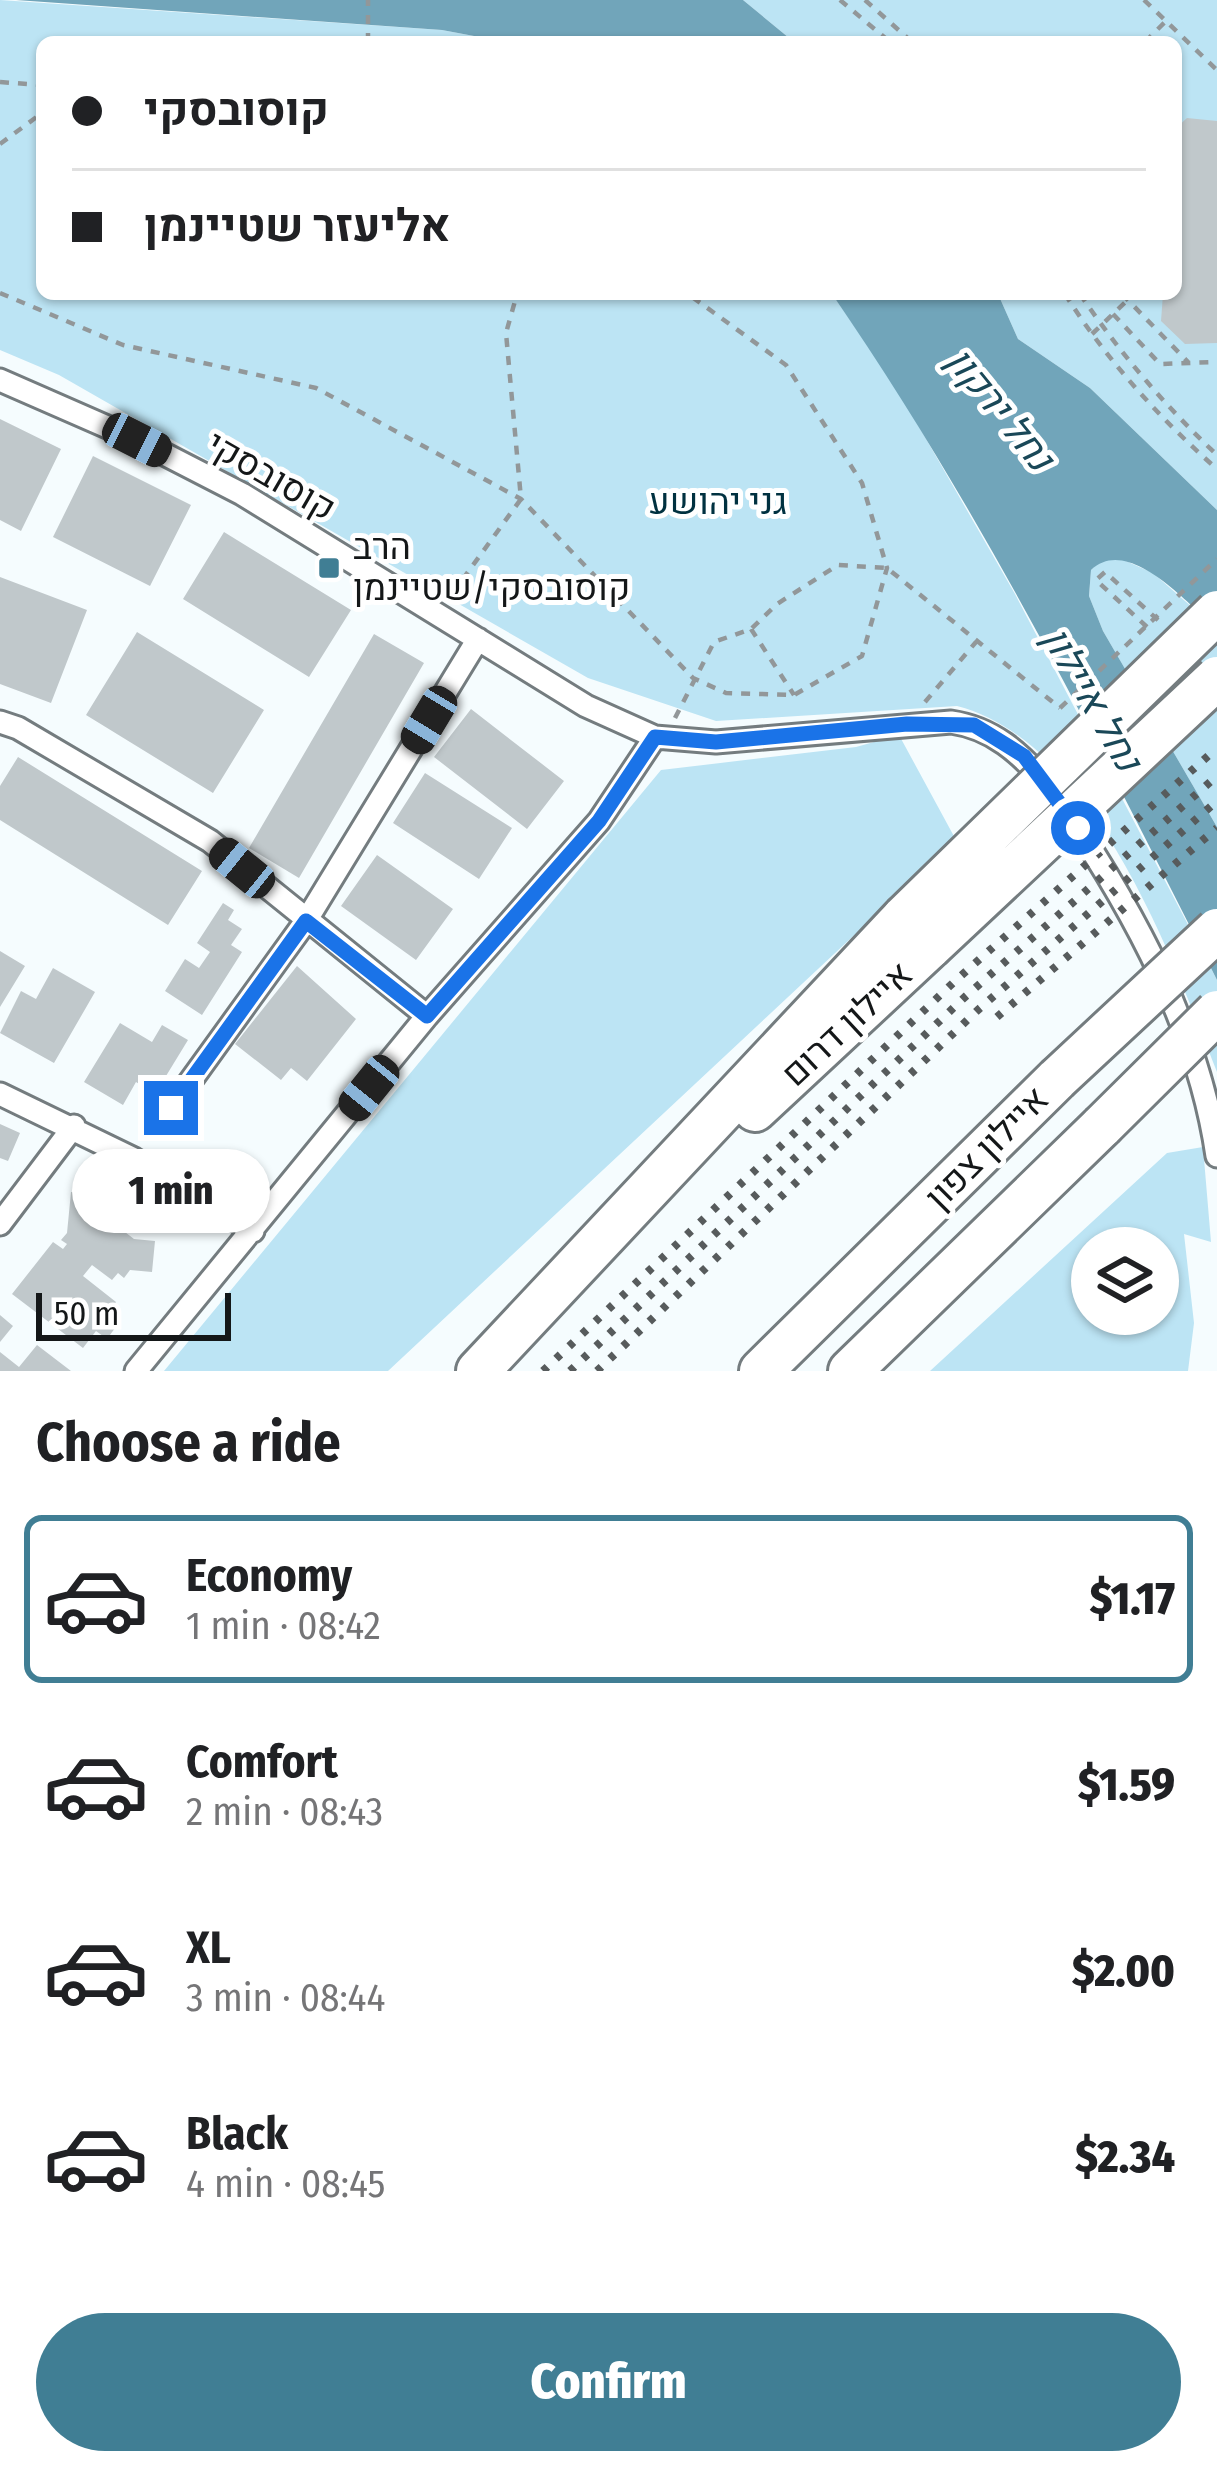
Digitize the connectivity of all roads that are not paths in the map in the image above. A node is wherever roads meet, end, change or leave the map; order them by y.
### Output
1 (0, 380) edge
2 (1217, 612) edge
3 (478, 639) junction
4 (1217, 679) edge
5 (0, 722) edge
6 (660, 738) junction
7 (306, 921) junction
8 (1217, 930) edge
9 (917, 932) junction
10 (1217, 1012) edge
11 (427, 1016) junction
12 (0, 1094) edge
13 (171, 1108) dead end
14 (74, 1126) junction
15 (1217, 1156) edge
16 (0, 1224) edge
17 (253, 1231) junction
18 (136, 1371) edge
19 (478, 1371) edge
20 (761, 1371) edge
21 (850, 1371) edge

1 - 3 street, קוסובסקי
2 - 9 highway, bridge
3 - 6 street, קוסובסקי
3 - 7 street
4 - 9 highway, איילון דרום, bridge
5 - 7 street
6 - 11 street
6 - 15 street, קוסובסקי
7 - 11 street
7 - 13 street
8 - 20 highway, איילון צפון, bridge
9 - 19 highway
10 - 21 highway, bridge
11 - 17 street
12 - 14 street
14 - 16 street
14 - 17 street
17 - 18 street

